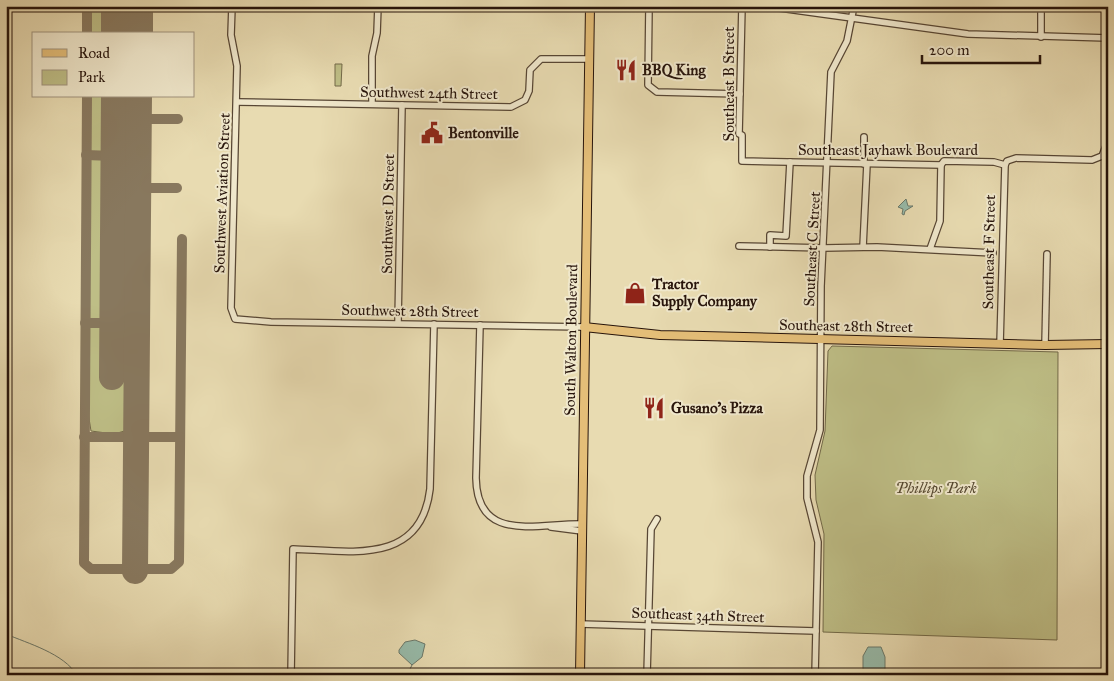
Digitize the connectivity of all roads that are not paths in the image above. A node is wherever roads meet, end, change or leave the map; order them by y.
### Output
1 (232, 6) edge
2 (378, 6) edge
3 (590, 6) edge
4 (649, 6) edge
5 (742, 6) edge
6 (765, 6) edge
7 (854, 6) edge
8 (1041, 6) edge
9 (852, 18) junction
10 (1041, 36) junction
11 (1108, 38) edge
12 (589, 59) junction
13 (1108, 78) edge
14 (740, 94) junction
15 (236, 102) junction
16 (372, 104) junction
17 (402, 105) junction
18 (864, 137) dead end
19 (742, 161) joint
20 (790, 162) junction
21 (828, 163) junction
22 (1006, 163) junction
23 (866, 164) junction
24 (941, 165) junction
25 (739, 246) dead end
26 (770, 246) junction
27 (863, 247) junction
28 (824, 248) junction
29 (930, 249) junction
30 (993, 253) dead end
31 (1047, 254) dead end
32 (235, 319) joint
33 (398, 323) junction
34 (434, 324) junction
35 (480, 325) junction
36 (584, 327) junction
37 (822, 340) junction
38 (1000, 344) junction
39 (1108, 344) edge
40 (1045, 345) junction
41 (657, 519) dead end
42 (582, 527) junction
43 (580, 624) junction
44 (649, 626) junction
45 (816, 631) junction
46 (291, 675) edge
47 (580, 675) edge
48 (647, 675) edge
49 (815, 675) edge

1 - 15 street, Southwest Aviation Street
2 - 16 street
3 - 12 main road, South Walton Boulevard
4 - 14 street
5 - 14 street, Southeast B Street
6 - 9 street
7 - 9 street, Southeast C Street
8 - 10 street
9 - 10 street
9 - 21 street, Southeast C Street
10 - 11 street
12 - 17 street, Southwest 24th Street
12 - 36 main road, South Walton Boulevard
13 - 22 street, Southeast Jayhawk Boulevard
14 - 19 street, Southeast B Street
15 - 16 street, Southwest 24th Street
15 - 32 street, Southwest Aviation Street
16 - 17 street, Southwest 24th Street
17 - 33 street, Southwest D Street
18 - 23 street
19 - 20 street, Southeast Jayhawk Boulevard
20 - 21 street, Southeast Jayhawk Boulevard
20 - 26 street
21 - 23 street, Southeast Jayhawk Boulevard
21 - 28 street, Southeast C Street
22 - 24 street, Southeast Jayhawk Boulevard
22 - 38 street, Southeast F Street
23 - 24 street, Southeast Jayhawk Boulevard
23 - 27 street
24 - 29 street
25 - 26 street
26 - 28 street
27 - 28 street
27 - 29 street
28 - 37 street, Southeast C Street
29 - 30 street
31 - 40 street
32 - 33 street, Southwest 28th Street
33 - 34 street, Southwest 28th Street
34 - 35 street, Southwest 28th Street
34 - 46 street
35 - 36 street, Southwest 28th Street
35 - 42 street
36 - 37 main road, Southeast 28th Street
36 - 42 main road, South Walton Boulevard
37 - 38 main road, Southeast 28th Street
37 - 45 street, Southeast C Street
38 - 40 main road, Southeast 28th Street
39 - 40 main road, Southeast 28th Street
41 - 44 street
42 - 43 main road, South Walton Boulevard
43 - 44 street, Southeast 34th Street
43 - 47 main road, South Walton Boulevard
44 - 45 street, Southeast 34th Street
44 - 48 street
45 - 49 street, Southeast C Street

